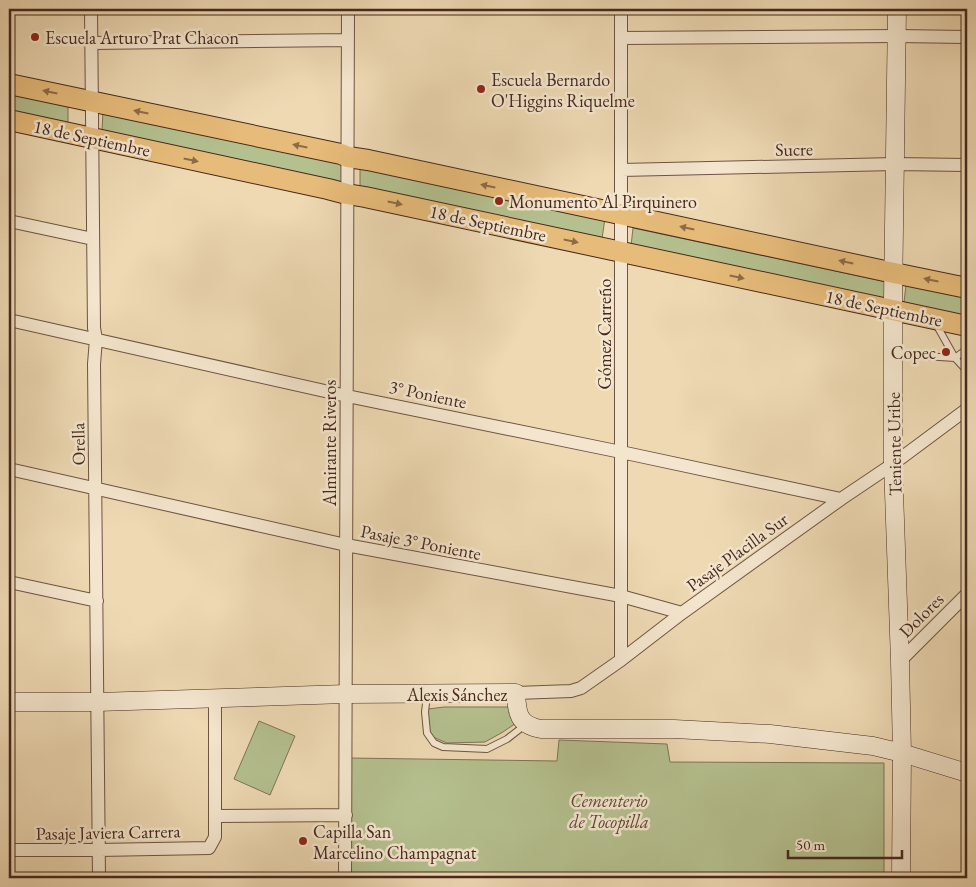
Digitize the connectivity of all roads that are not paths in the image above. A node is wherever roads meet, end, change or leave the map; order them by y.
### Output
1 (92, 9) edge
2 (348, 9) edge
3 (622, 9) edge
4 (897, 9) edge
5 (897, 36) junction
6 (967, 36) edge
7 (621, 38) junction
8 (348, 40) junction
9 (92, 43) junction
10 (9, 84) edge
11 (92, 101) junction
12 (9, 120) edge
13 (92, 138) junction
14 (348, 157) junction
15 (895, 164) junction
16 (967, 165) edge
17 (621, 170) junction
18 (348, 194) junction
19 (621, 214) junction
20 (9, 221) edge
21 (94, 239) junction
22 (621, 252) junction
23 (894, 273) junction
24 (967, 288) edge
25 (893, 310) junction
26 (934, 319) junction
27 (9, 320) edge
28 (967, 326) edge
29 (96, 338) junction
30 (967, 349) edge
31 (893, 354) junction
32 (955, 358) junction
33 (967, 371) edge
34 (347, 396) junction
35 (967, 409) edge
36 (621, 452) junction
37 (893, 464) junction
38 (9, 469) edge
39 (96, 488) junction
40 (841, 499) junction
41 (346, 545) junction
42 (9, 582) edge
43 (967, 594) edge
44 (621, 596) junction
45 (97, 602) junction
46 (682, 613) junction
47 (621, 660) junction
48 (900, 662) junction
49 (516, 693) junction
50 (346, 694) junction
51 (427, 694) junction
52 (215, 698) junction
53 (9, 702) edge
54 (98, 702) junction
55 (526, 724) junction
56 (902, 753) junction
57 (967, 773) edge
58 (346, 815) junction
59 (216, 816) junction
60 (9, 850) edge
61 (99, 850) junction
62 (99, 878) edge
63 (345, 878) edge
64 (900, 878) edge

1 - 9 street, Orella
2 - 8 street, Almirante Riveros
3 - 7 street, Gómez Carreño
4 - 5 street, Teniente Uribe
5 - 6 street
5 - 7 street
5 - 15 street, Teniente Uribe
7 - 17 street, Gómez Carreño
8 - 9 street
8 - 14 street, Almirante Riveros
9 - 11 street, Orella
11 -> 10 main road, 18 de Septiembre
11 - 13 street, Orella
14 -> 11 main road, 18 de Septiembre
12 - 13 main road, 18 de Septiembre
13 -> 18 main road, 18 de Septiembre
13 - 21 street, Orella
14 - 18 street, Almirante Riveros
19 -> 14 main road, 18 de Septiembre
15 - 16 street, Sucre
15 - 17 street, Sucre
15 - 23 street, Teniente Uribe
17 - 19 street, Gómez Carreño
18 -> 22 main road, 18 de Septiembre
18 - 34 street, Almirante Riveros
19 - 22 street, Gómez Carreño
23 -> 19 main road, 18 de Septiembre
20 - 21 street
21 - 29 street, Orella
22 -> 25 main road, 18 de Septiembre
22 - 36 street, Gómez Carreño
24 -> 23 main road, 18 de Septiembre
23 - 25 street, Teniente Uribe
25 - 26 main road, 18 de Septiembre
25 - 31 street, Teniente Uribe
26 - 28 main road, 18 de Septiembre
26 - 32 lane
27 - 29 street, 3° Poniente
29 - 34 street, 3° Poniente
29 - 39 street, Orella
30 - 32 lane
31 - 32 lane
31 - 37 street, Teniente Uribe
32 - 33 lane
34 - 36 street, 3° Poniente
34 - 41 street, Almirante Riveros
35 - 37 street, Pasaje Placilla Sur
36 - 40 street, 3° Poniente
36 - 44 street, Gómez Carreño
37 - 40 street, Pasaje Placilla Sur
37 - 48 street, Teniente Uribe
38 - 39 street, Pasaje 3° Poniente
39 - 41 street, Pasaje 3° Poniente
39 - 45 street, Orella
40 - 46 street, Pasaje Placilla Sur
41 - 44 street, Pasaje 3° Poniente
41 - 50 street, Almirante Riveros
42 - 45 street
43 - 48 street, Dolores
44 - 46 street, Pasaje 3° Poniente
44 - 47 street, Gómez Carreño
45 - 54 street, Orella
46 - 47 street, Pasaje Placilla Sur
47 - 49 street, Pasaje Placilla Sur
48 - 56 street, Teniente Uribe
49 - 51 street, Alexis Sánchez
49 - 55 street, Alexis Sánchez
50 - 51 street, Alexis Sánchez
50 - 52 street, Alexis Sánchez
50 - 58 street, Almirante Riveros
51 - 55 lane
52 - 54 street, Alexis Sánchez
52 - 59 street
53 - 54 street, Alexis Sánchez
54 - 61 street, Orella
55 - 56 street
56 - 57 street
56 - 64 street, Teniente Uribe
58 - 59 street
58 - 63 street, Almirante Riveros
59 - 61 street, Pasaje Javiera Carrera
60 - 61 street, Pasaje Javiera Carrera
61 - 62 street, Orella

